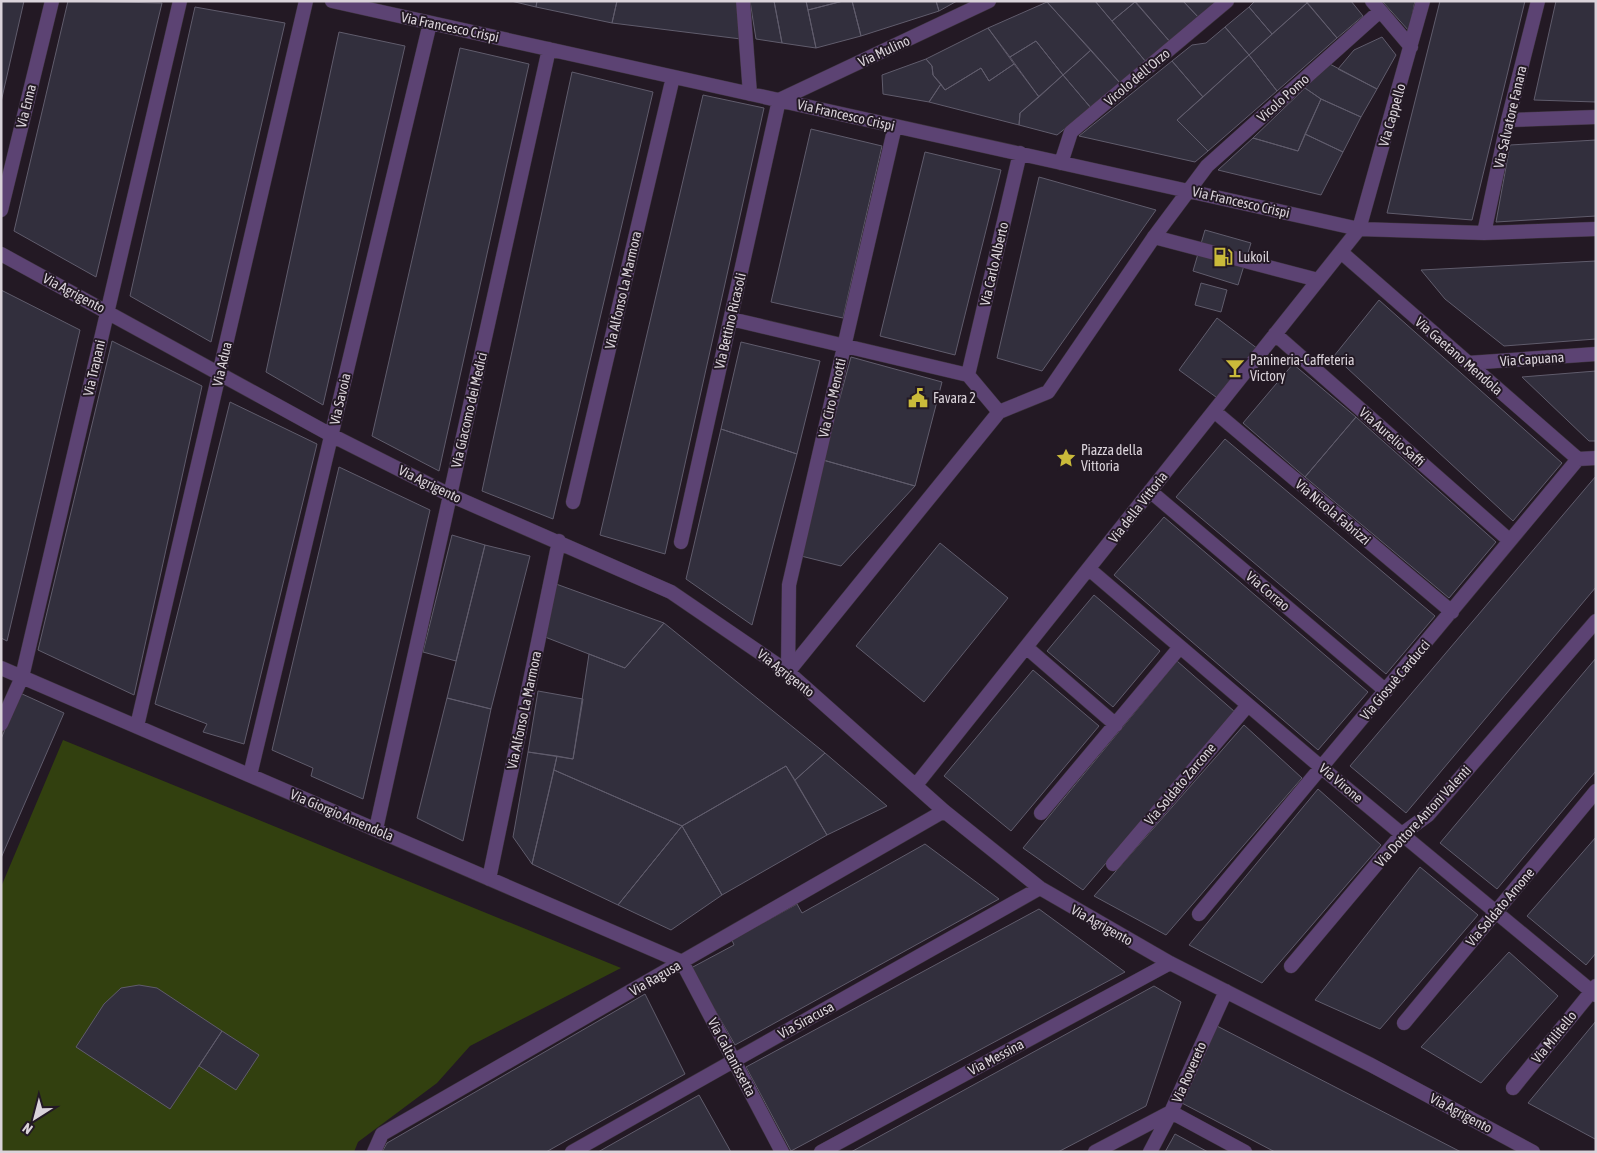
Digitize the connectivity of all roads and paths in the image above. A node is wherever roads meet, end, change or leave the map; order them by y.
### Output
1 (52, 1) edge
2 (180, 1) edge
3 (306, 1) edge
4 (332, 1) edge
5 (743, 1) edge
6 (989, 1) edge
7 (1226, 1) edge
8 (1423, 1) edge
9 (1538, 1) edge
10 (1376, 6) edge
11 (430, 23) junction
12 (1411, 48) junction
13 (549, 49) junction
14 (673, 77) junction
15 (750, 94) junction
16 (779, 100) junction
17 (1596, 117) edge
18 (1508, 120) junction
19 (895, 126) junction
20 (1020, 153) junction
21 (1062, 163) junction
22 (1190, 191) junction
23 (1, 210) edge
24 (1359, 229) junction
25 (1596, 230) edge
26 (1484, 233) junction
27 (1154, 237) junction
28 (1341, 252) junction
29 (1, 254) edge
30 (1318, 280) junction
31 (107, 310) junction
32 (730, 318) junction
33 (1275, 334) junction
34 (844, 346) junction
35 (1596, 354) edge
36 (1468, 363) junction
37 (220, 372) junction
38 (968, 375) junction
39 (999, 412) junction
40 (1214, 412) junction
41 (331, 435) junction
42 (1596, 458) edge
43 (1578, 459) junction
44 (1150, 491) junction
45 (450, 494) junction
46 (573, 502) dead end
47 (1509, 540) junction
48 (558, 541) junction
49 (680, 542) dead end
50 (1089, 570) junction
51 (1452, 612) junction
52 (1596, 621) edge
53 (1180, 647) junction
54 (1026, 648) junction
55 (1, 668) edge
56 (788, 672) junction
57 (22, 677) junction
58 (1386, 691) junction
59 (1248, 704) junction
60 (1, 724) edge
61 (1116, 725) junction
62 (137, 726) junction
63 (1322, 768) junction
64 (250, 775) junction
65 (916, 785) junction
66 (1596, 791) edge
67 (944, 811) junction
68 (1042, 813) dead end
69 (376, 829) junction
70 (1402, 834) junction
71 (1113, 864) dead end
72 (489, 878) junction
73 (1040, 888) junction
74 (1496, 912) junction
75 (1199, 914) dead end
76 (682, 962) junction
77 (1170, 963) junction
78 (1291, 966) dead end
79 (1594, 990) edge
80 (1226, 991) junction
81 (1404, 1023) dead end
82 (734, 1060) junction
83 (1513, 1088) dead end
84 (1171, 1112) junction
85 (374, 1152) edge
86 (572, 1152) edge
87 (782, 1152) edge
88 (821, 1152) edge
89 (1095, 1152) edge
90 (1150, 1152) edge
91 (1245, 1152) edge
92 (1533, 1152) edge

1 - 23 street, Via Enna
2 - 31 street, Via Trapani
3 - 37 street, Via Adua
4 - 11 street, Via Francesco Crispi
5 - 15 street
6 - 16 street, Via Mulino
7 - 21 street, Vicolo dell'Orzo
8 - 12 street, Via Cappello
9 - 18 street, Via Salvatore Fanara
10 - 12 street
10 - 22 street, Vicolo Pomo
11 - 13 street, Via Francesco Crispi
11 - 41 street, Via Savoia
12 - 24 street, Via Cappello
13 - 14 street, Via Francesco Crispi
13 - 45 street, Via Giacomo dei Medici
14 - 15 street, Via Francesco Crispi
14 - 46 street, Via Alfonso La Marmora
15 - 16 street, Via Francesco Crispi
16 - 19 street, Via Francesco Crispi
16 - 32 street, Via Bettino Ricasoli
17 - 18 street
18 - 26 street, Via Salvatore Fanara
19 - 20 street, Via Francesco Crispi
19 - 34 street, Via Ciro Menotti
20 - 21 street, Via Francesco Crispi
20 - 38 street, Via Carlo Alberto
21 - 22 street, Via Francesco Crispi
22 - 24 street, Via Francesco Crispi
22 - 27 street
24 - 26 street, Via Francesco Crispi
24 - 28 street, Via della Vittoria
25 - 26 street, Via Francesco Crispi
27 - 30 street
27 - 39 street
28 - 30 street, Via della Vittoria
28 - 36 street, Via Gaetano Mendola
29 - 31 street, Via Agrigento
30 - 33 street, Via della Vittoria
31 - 37 street, Via Agrigento
31 - 57 street, Via Trapani
32 - 34 street
32 - 49 street, Via Bettino Ricasoli
33 - 40 street, Via della Vittoria
33 - 47 street, Via Aurelio Saffi
34 - 38 street
34 - 56 street, Via Ciro Menotti
35 - 36 street, Via Capuana
36 - 43 street, Via Gaetano Mendola
37 - 41 street, Via Agrigento
37 - 62 street, Via Adua
38 - 39 street
39 - 56 street
40 - 44 street, Via della Vittoria
40 - 51 street, Via Nicola Fabrizzi
41 - 45 street, Via Agrigento
41 - 64 street, Via Savoia
42 - 43 street
43 - 47 street, Via Giosuè Carducci
44 - 50 street, Via della Vittoria
44 - 58 street, Via Corrao
45 - 48 street, Via Agrigento
45 - 69 street, Via Giacomo dei Medici
47 - 51 street, Via Giosuè Carducci
48 - 56 street, Via Agrigento
48 - 72 street, Via Alfonso La Marmora
50 - 53 street, Via Virone
50 - 54 street, Via della Vittoria
51 - 58 street, Via Giosuè Carducci
52 - 70 street, Via Dottore Antoni Valenti
53 - 59 street, Via Virone
53 - 61 street
54 - 61 street
54 - 65 street, Via della Vittoria
55 - 57 street, Via Giorgio Amendola
56 - 65 street, Via Agrigento
57 - 60 street, Via Trapani
57 - 62 street, Via Giorgio Amendola
58 - 63 street, Via Giosuè Carducci
59 - 63 street, Via Virone
59 - 71 street, Via Soldato Zarcone
61 - 68 street
62 - 64 street, Via Giorgio Amendola
63 - 70 street, Via Virone
63 - 75 street, Via Giosuè Carducci
64 - 69 street, Via Giorgio Amendola
65 - 67 street, Via Agrigento
66 - 74 street, Via Soldato Arnone
67 - 73 street, Via Agrigento
67 - 76 street, Via Ragusa
69 - 72 street, Via Giorgio Amendola
70 - 74 street, Via Virone
70 - 78 street, Via Dottore Antoni Valenti
72 - 76 street, Via Giorgio Amendola
73 - 77 street, Via Agrigento
73 - 82 street, Via Siracusa
74 - 79 street, Via Virone
74 - 81 street, Via Soldato Arnone
76 - 82 street, Via Caltanissetta
76 - 85 street, Via Ragusa
77 - 80 street, Via Agrigento
77 - 88 street, Via Messina
79 - 83 street, Via Militello
80 - 84 street, Via Rovereto
80 - 92 street, Via Agrigento
82 - 86 street, Via Siracusa
82 - 87 street, Via Caltanissetta
84 - 89 street
84 - 90 street, Via Rovereto
84 - 91 street

